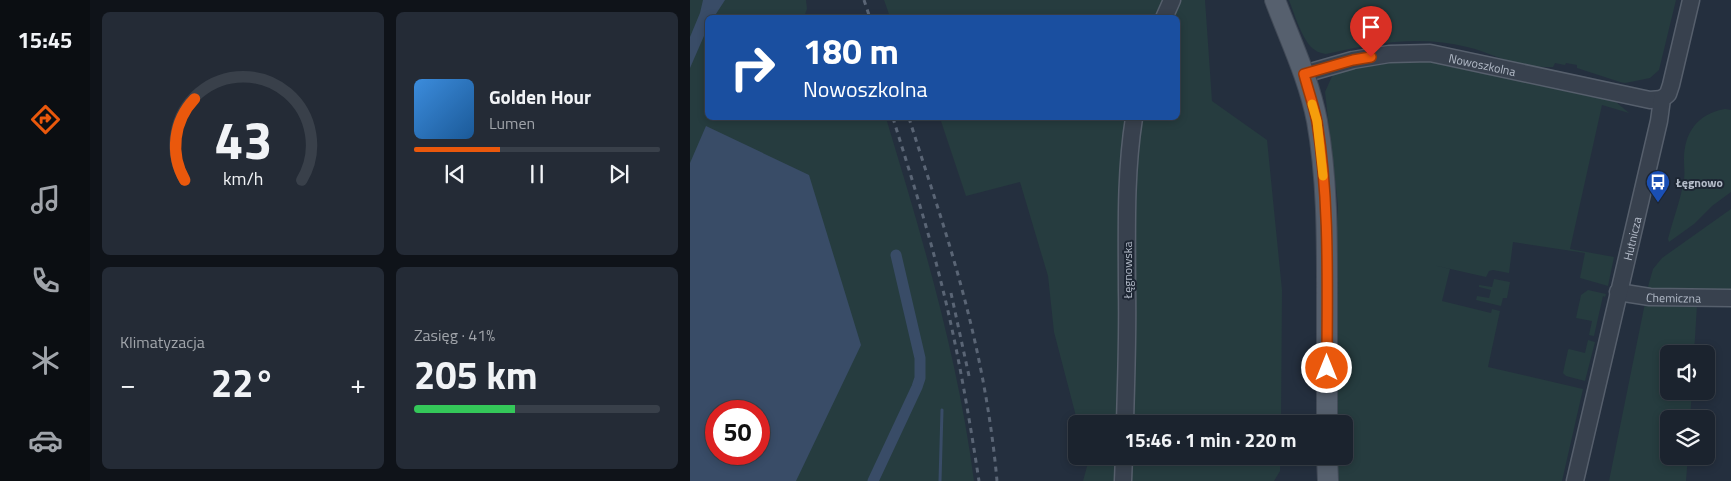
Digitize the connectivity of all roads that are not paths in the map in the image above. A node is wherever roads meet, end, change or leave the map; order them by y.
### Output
1 (1172, 0) edge
2 (1275, 0) edge
3 (1691, 0) edge
4 (1165, 15) edge
5 (1304, 74) junction
6 (1662, 99) junction
7 (1134, 120) edge
8 (1618, 292) junction
9 (1731, 298) edge
10 (1125, 415) edge
11 (1327, 415) edge
12 (1124, 465) edge
13 (1327, 465) edge
14 (1123, 481) edge
15 (1328, 481) edge
16 (1575, 481) edge

1 - 4 street
2 - 5 main road
3 - 6 street, Hutnicza
5 - 6 street, Nowoszkolna
5 - 11 main road
6 - 8 street, Hutnicza
7 - 10 street, Łęgnowska
8 - 9 street, Chemiczna
8 - 16 street, Hutnicza
12 - 14 street
13 - 15 main road

